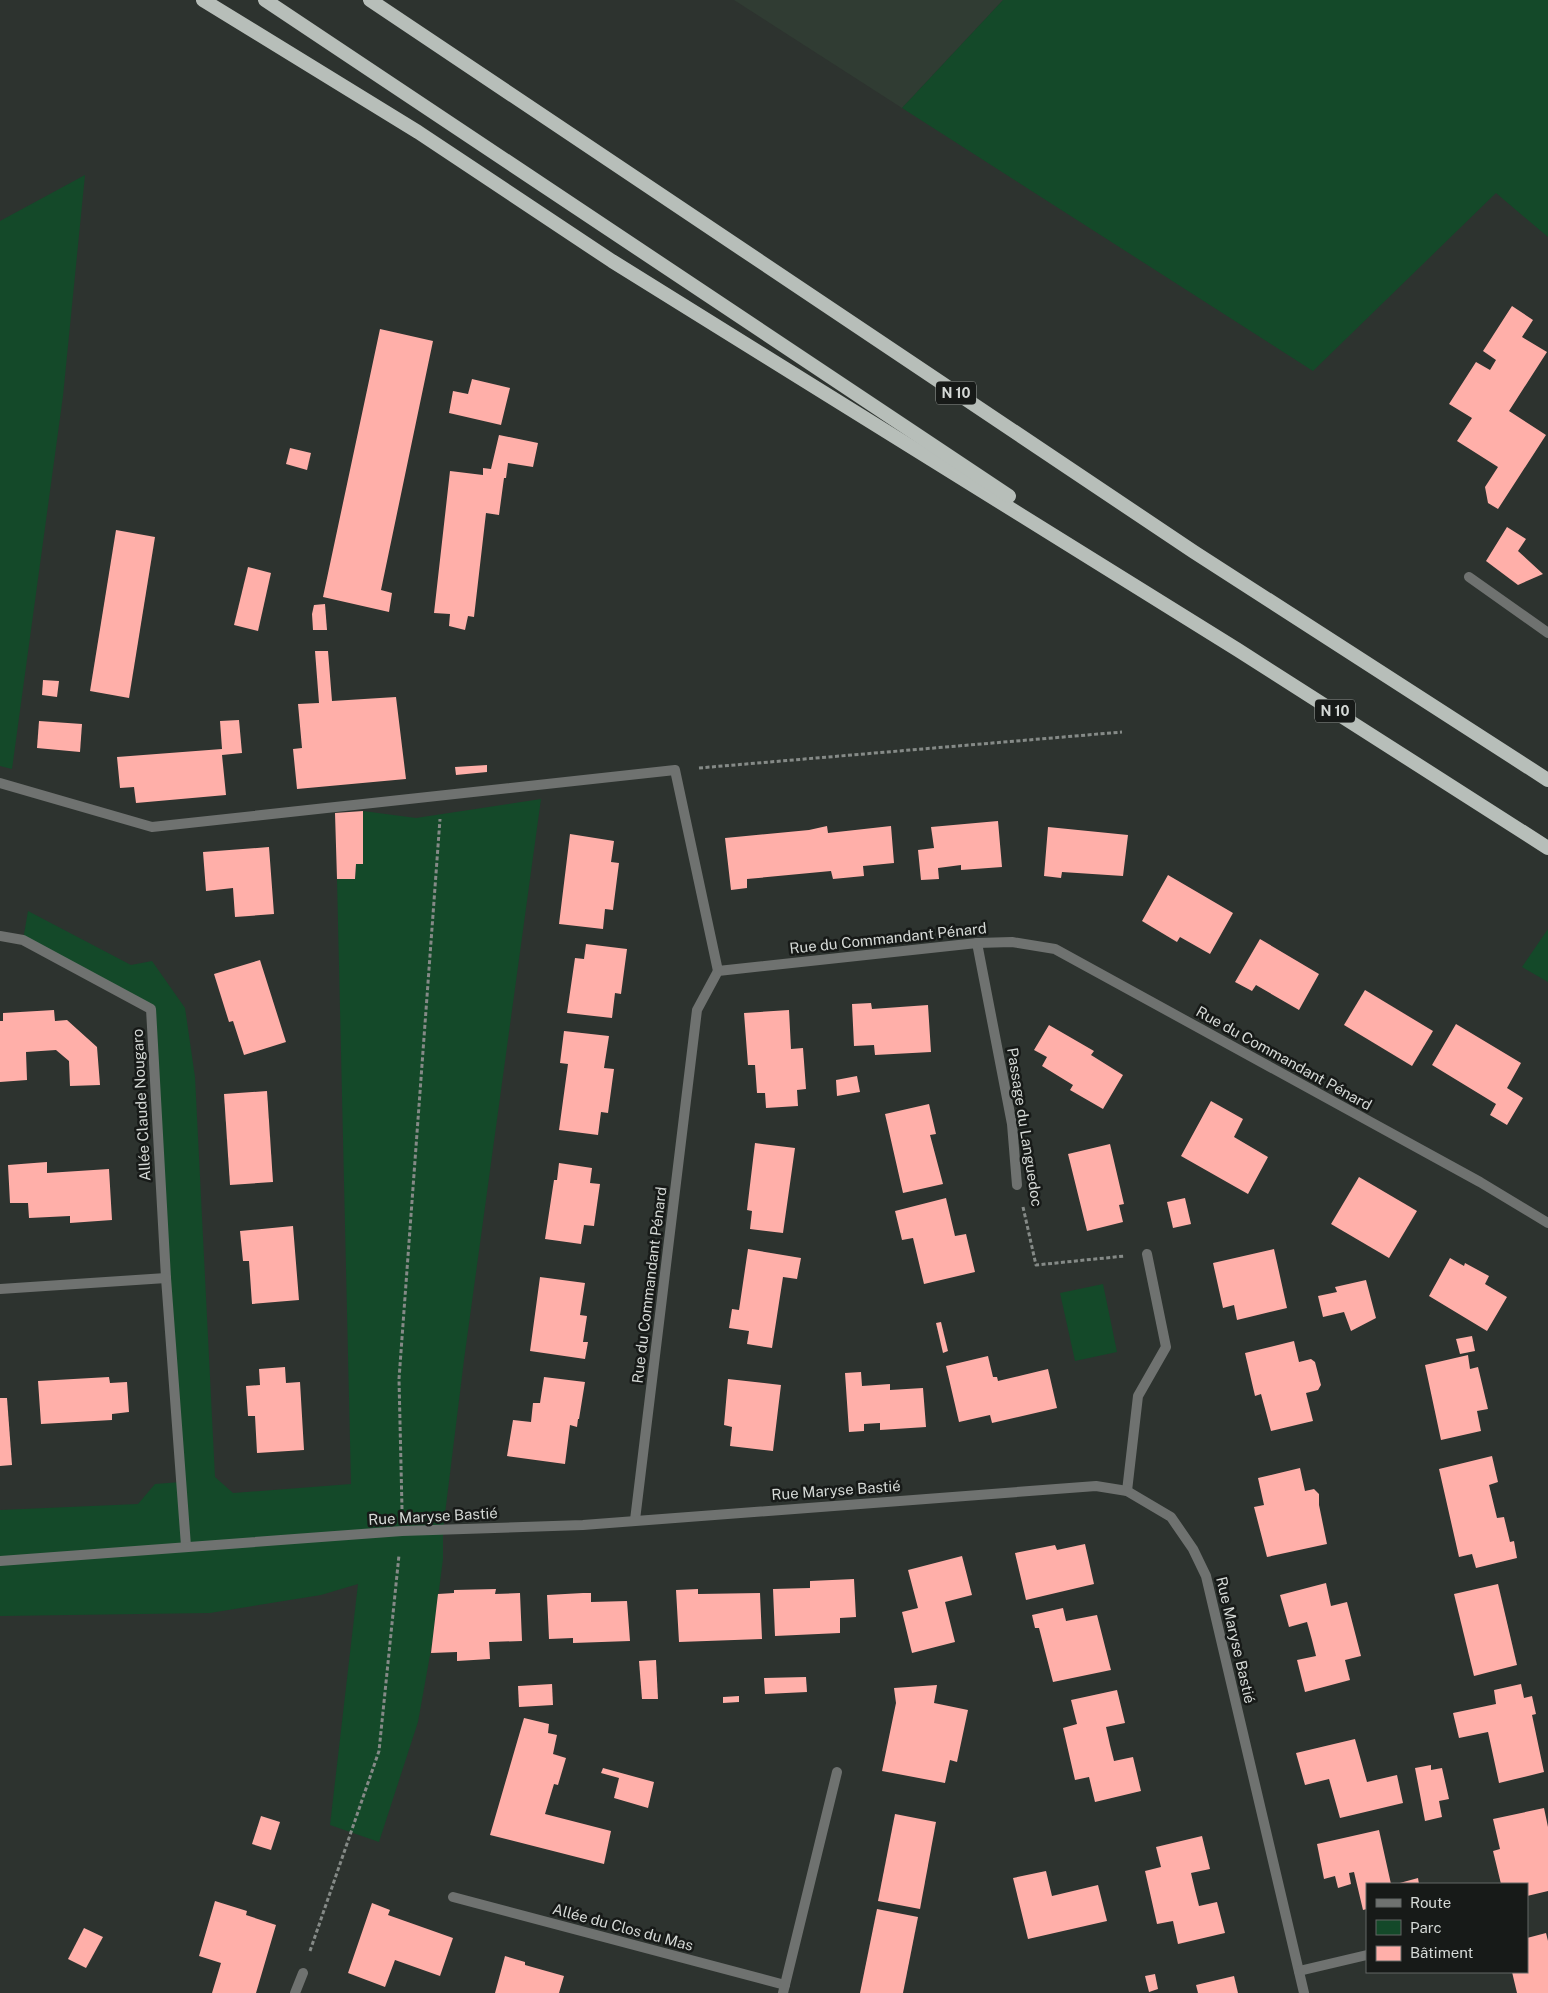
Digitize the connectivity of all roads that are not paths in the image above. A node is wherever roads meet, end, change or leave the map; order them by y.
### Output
1 (203, 0) edge
2 (265, 0) edge
3 (370, 0) edge
4 (1469, 577) dead end
5 (1548, 633) edge
6 (1238, 650) junction
7 (1548, 780) edge
8 (0, 783) edge
9 (1548, 848) edge
10 (0, 936) edge
11 (977, 943) junction
12 (718, 971) junction
13 (1017, 1185) road end
14 (1548, 1223) edge
15 (1147, 1254) road end
16 (166, 1278) junction
17 (0, 1289) edge
18 (1127, 1491) junction
19 (635, 1520) junction
20 (186, 1546) junction
21 (0, 1561) edge
22 (837, 1772) dead end
23 (453, 1897) dead end
24 (1366, 1955) edge
25 (1299, 1971) junction
26 (302, 1973) road end
27 (784, 1989) edge
28 (295, 1993) edge
29 (1304, 1993) edge

1 - 6 highway
2 - 6 highway, N 10
3 - 7 highway, N 10
4 - 5 street
6 - 9 highway, N 10
8 - 12 street
10 - 16 street, Allée Claude Nougaro
11 - 12 street, Rue du Commandant Pénard
11 - 13 street, Passage du Languedoc
11 - 14 street, Rue du Commandant Pénard
12 - 19 street, Rue du Commandant Pénard
15 - 18 street
16 - 17 street
16 - 20 street, Allée Claude Nougaro
18 - 19 street, Rue Maryse Bastié
18 - 25 street, Rue Maryse Bastié
19 - 20 street, Rue Maryse Bastié
20 - 21 street, Rue Maryse Bastié
22 - 27 street, Allée du Clos du Mas
23 - 27 street, Allée du Clos du Mas
24 - 25 street
25 - 29 street, Rue Maryse Bastié
26 - 28 street

